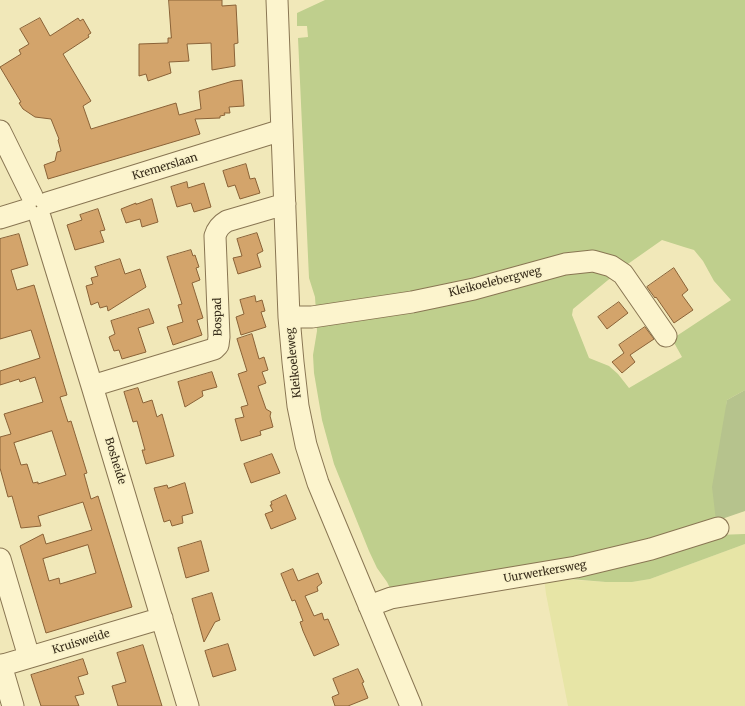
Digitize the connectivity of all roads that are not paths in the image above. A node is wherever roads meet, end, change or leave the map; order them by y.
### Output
1 (277, 0) edge
2 (282, 130) junction
3 (0, 131) edge
4 (285, 204) junction
5 (36, 207) junction
6 (0, 218) edge
7 (289, 317) junction
8 (666, 336) dead end
9 (92, 386) junction
10 (718, 528) dead end
11 (0, 559) edge
12 (369, 606) junction
13 (162, 618) junction
14 (30, 657) junction
15 (0, 666) edge
16 (13, 706) edge
17 (188, 706) edge
18 (411, 706) edge

1 - 2 street, Kleikoeleweg
2 - 4 street, Kleikoeleweg
2 - 5 street, Kremerslaan
3 - 5 street, Bosheide
4 - 7 street, Kleikoeleweg
4 - 9 street, Bospad
5 - 6 street, Kremerslaan
5 - 9 street, Bosheide
7 - 8 street, Kleikoelebergweg
7 - 12 street, Kleikoeleweg
9 - 13 street, Bosheide
10 - 12 street, Uurwerkersweg
11 - 14 street
12 - 18 street, Kleikoeleweg
13 - 14 street, Kruisweide
13 - 17 street, Bosheide
14 - 15 street, Kruisweide
15 - 16 street

